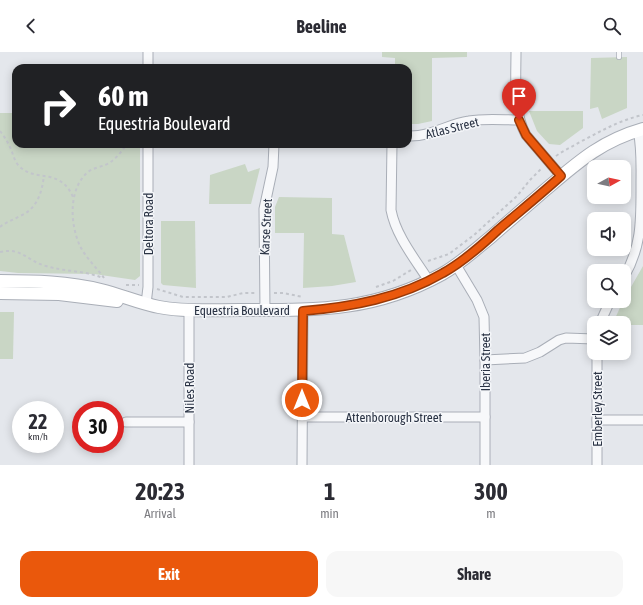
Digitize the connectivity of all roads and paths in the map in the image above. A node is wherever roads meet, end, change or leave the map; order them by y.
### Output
1 (148, 52) edge
2 (516, 52) edge
3 (148, 64) edge
4 (519, 120) junction
5 (641, 129) edge
6 (0, 131) edge
7 (412, 136) edge
8 (124, 148) edge
9 (148, 148) edge
10 (274, 148) edge
11 (392, 148) edge
12 (44, 175) junction
13 (561, 176) junction
14 (74, 197) junction
15 (0, 227) edge
16 (640, 245) edge
17 (0, 252) edge
18 (630, 264) edge
19 (456, 265) junction
20 (0, 281) edge
21 (429, 281) junction
22 (136, 285) dead end
23 (122, 286) dead end
24 (0, 294) edge
25 (146, 304) junction
26 (189, 310) junction
27 (265, 310) junction
28 (303, 311) junction
29 (587, 339) edge
30 (485, 360) junction
31 (597, 360) edge
32 (303, 417) junction
33 (484, 417) junction
34 (597, 420) junction
35 (643, 420) edge
36 (126, 422) dead end
37 (189, 422) junction
38 (189, 465) edge
39 (302, 465) edge
40 (485, 465) edge
41 (597, 465) edge

1 - 3 street
2 - 4 street
4 - 7 street, Atlas Street
4 - 13 street
5 - 13 street, Equestria Boulevard
5 - 16 street
6 - 12 path
8 - 14 path
9 - 25 street, Deltora Road
10 - 27 street, Karse Street
11 - 21 street
12 - 14 path
12 - 15 path
13 - 19 street, Equestria Boulevard
14 - 17 path
16 - 18 street
19 - 21 street, Equestria Boulevard
19 - 30 street, Iberia Street
20 - 25 street, Equestria Boulevard
21 - 28 street, Equestria Boulevard
22 - 23 path
24 - 25 street, Equestria Boulevard
25 - 26 street, Equestria Boulevard
26 - 27 street, Equestria Boulevard
26 - 37 street, Niles Road
27 - 28 street, Equestria Boulevard
28 - 32 street
29 - 30 street
30 - 33 street, Iberia Street
31 - 34 street, Emberley Street
32 - 33 street, Attenborough Street
32 - 39 street
33 - 40 street, Iberia Street
34 - 35 street
34 - 41 street, Emberley Street
36 - 37 street
37 - 38 street, Niles Road

